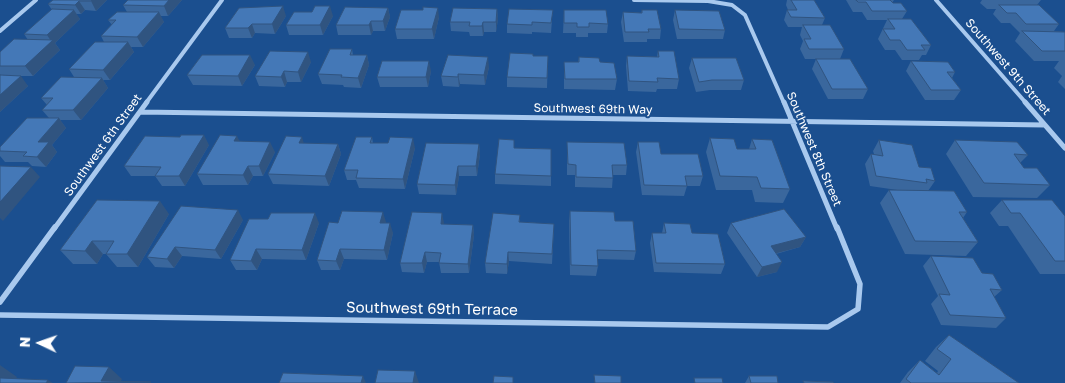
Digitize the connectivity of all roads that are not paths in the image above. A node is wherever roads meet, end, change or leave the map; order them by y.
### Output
1 (36, 0) edge
2 (222, 0) edge
3 (634, 0) edge
4 (936, 0) edge
5 (0, 31) edge
6 (140, 112) junction
7 (793, 122) junction
8 (1045, 125) junction
9 (1065, 148) edge
10 (0, 302) edge
11 (858, 309) joint
12 (0, 315) edge

1 - 5 street
2 - 6 street, Southwest 6th Street
3 - 7 street, Southwest 8th Street
4 - 8 street, Southwest 9th Street
6 - 7 street, Southwest 69th Way
6 - 10 street, Southwest 6th Street
7 - 8 street, Southwest 69th Way
7 - 11 street, Southwest 8th Street
8 - 9 street, Southwest 9th Street
11 - 12 street, Southwest 69th Terrace

